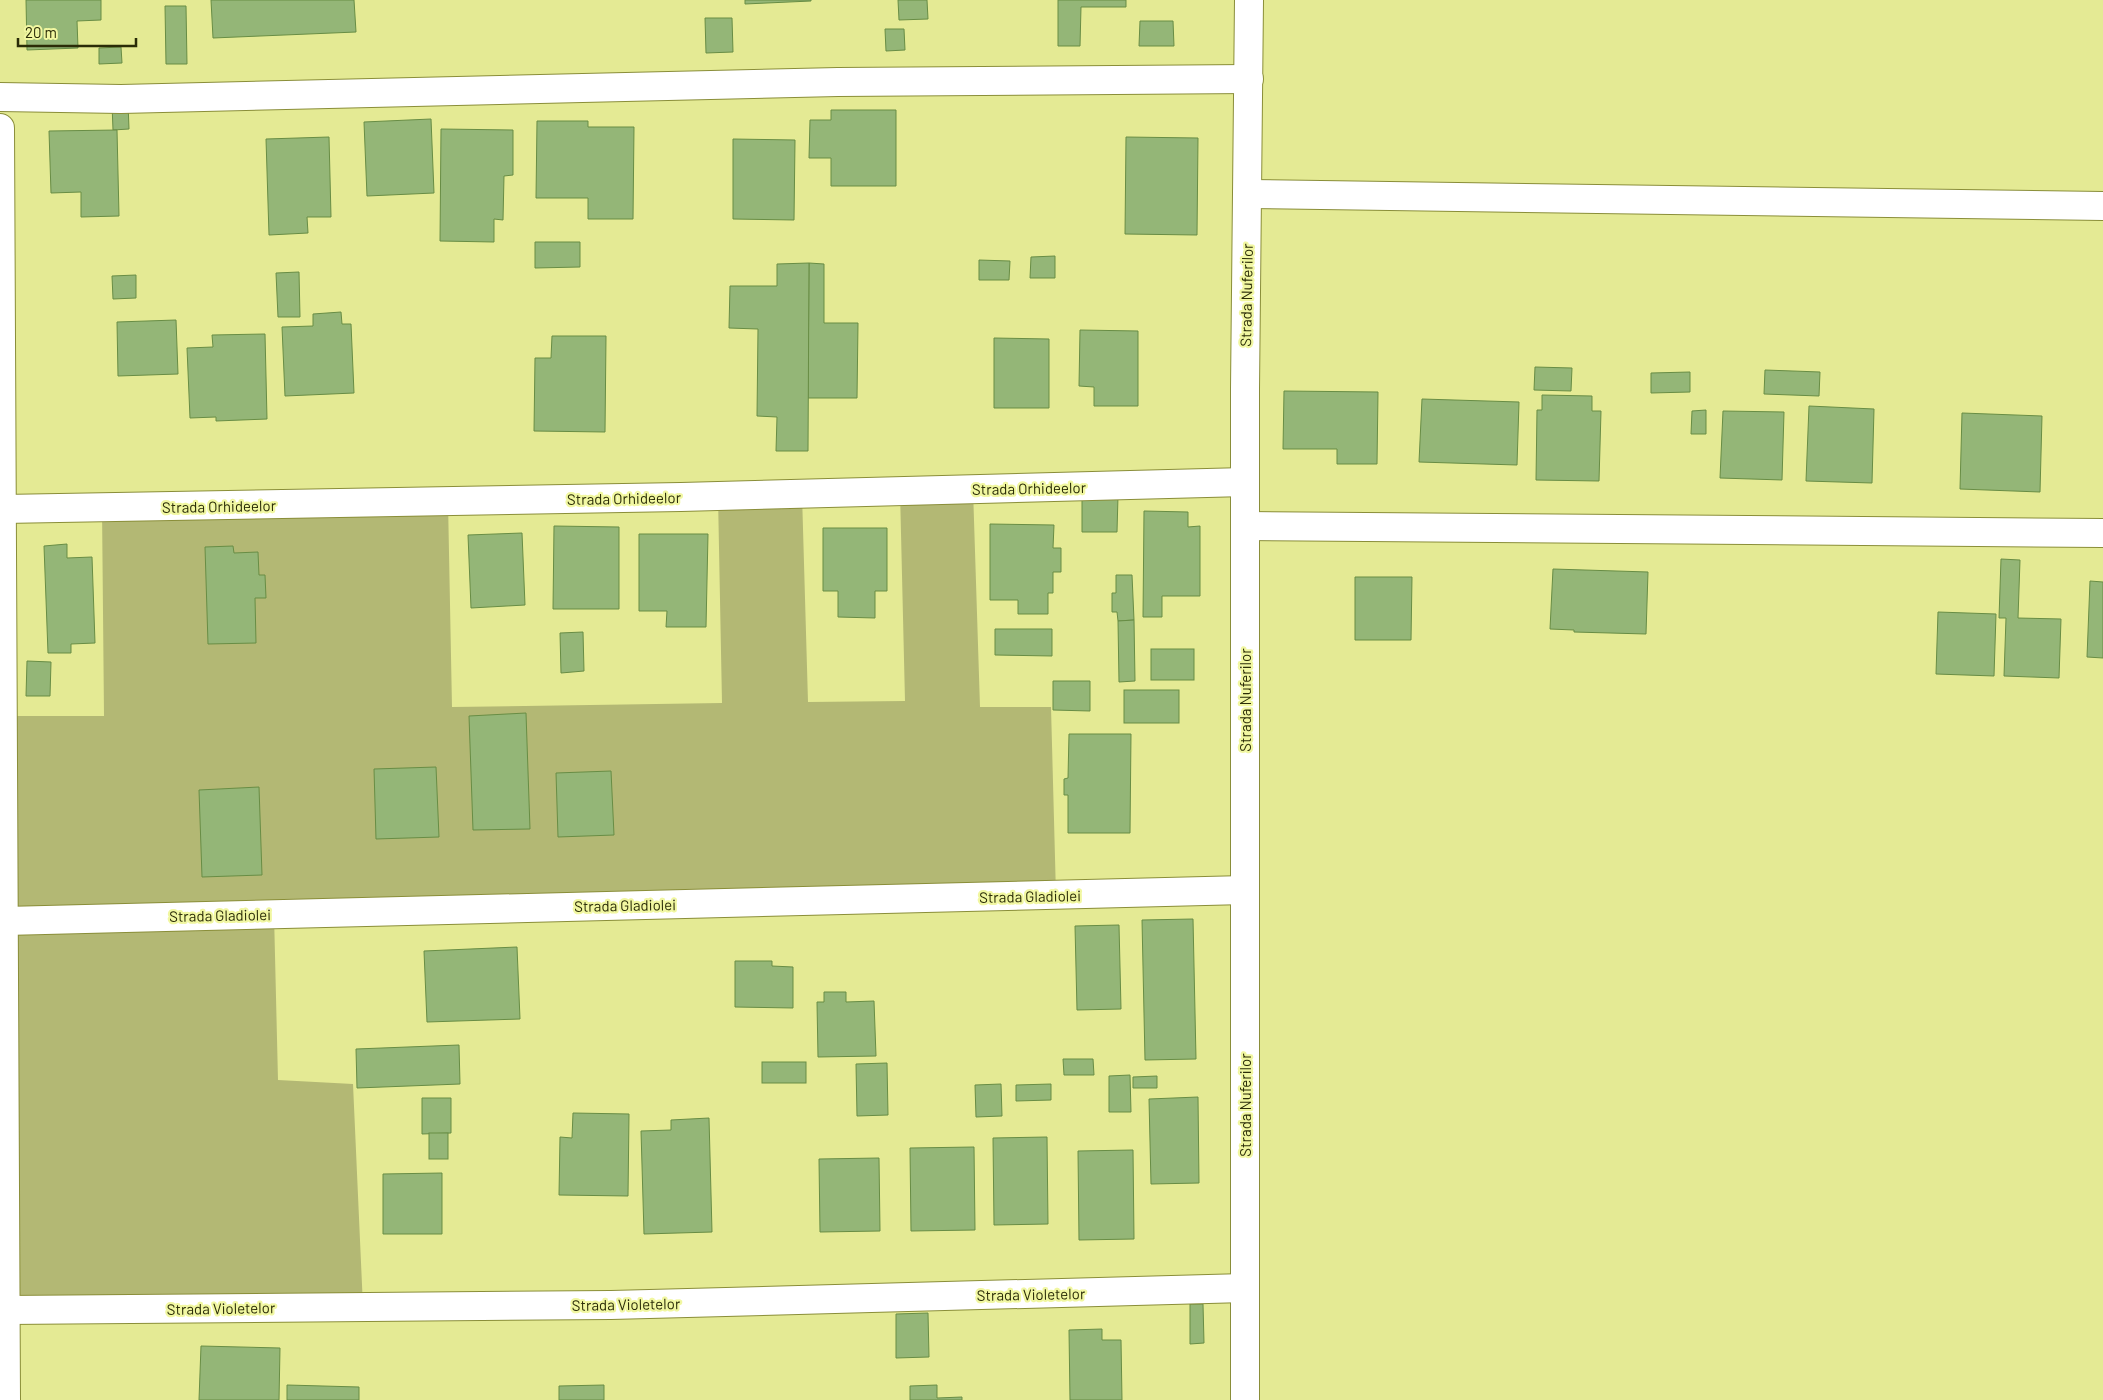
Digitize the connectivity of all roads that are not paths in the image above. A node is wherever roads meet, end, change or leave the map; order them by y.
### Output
1 (1250, 0) edge
2 (1248, 79) junction
3 (0, 97) edge
4 (0, 128) edge
5 (1247, 194) junction
6 (2103, 206) edge
7 (0, 266) edge
8 (1245, 482) junction
9 (3, 509) junction
10 (1245, 526) junction
11 (2103, 533) edge
12 (1245, 890) junction
13 (5, 921) junction
14 (1245, 1288) junction
15 (6, 1310) junction
16 (6, 1400) edge
17 (1245, 1400) edge

1 - 2 street, Strada Nuferilor
2 - 3 street
2 - 5 street, Strada Nuferilor
4 - 7 street
5 - 6 street
5 - 8 street, Strada Nuferilor
7 - 9 street
8 - 9 street, Strada Orhideelor
8 - 10 street, Strada Nuferilor
9 - 13 street
10 - 11 street
10 - 12 street, Strada Nuferilor
12 - 13 street, Strada Gladiolei
12 - 14 street, Strada Nuferilor
13 - 15 street
14 - 15 street, Strada Violetelor
14 - 17 street, Strada Nuferilor
15 - 16 street

